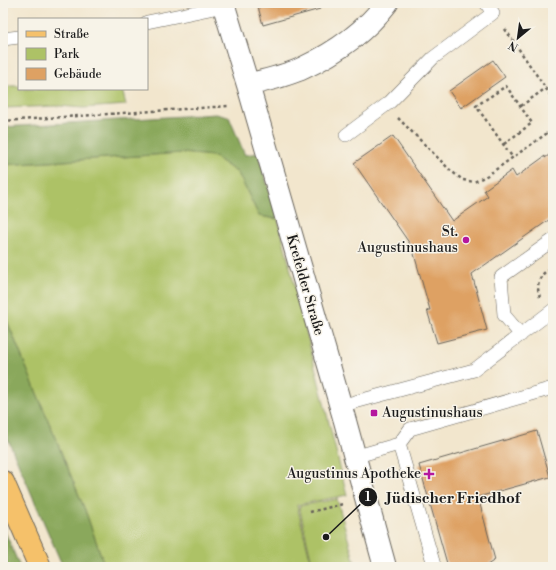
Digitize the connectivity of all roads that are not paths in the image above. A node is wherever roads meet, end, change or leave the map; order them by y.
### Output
1 (387, 3) edge
2 (223, 4) edge
3 (490, 8) edge
4 (148, 22) edge
5 (18, 37) edge
6 (3, 38) edge
7 (251, 95) junction
8 (346, 135) dead end
9 (553, 240) edge
10 (552, 311) edge
11 (521, 335) junction
12 (553, 388) edge
13 (340, 406) junction
14 (400, 444) junction
15 (354, 457) junction
16 (3, 482) edge
17 (40, 567) edge
18 (385, 567) edge
19 (433, 567) edge

1 - 7 street
2 - 4 lane
2 - 7 street, Krefelder Straße
3 - 8 lane
5 - 6 lane
7 - 13 street, Krefelder Straße
9 - 11 lane
10 - 11 lane
11 - 13 lane
12 - 14 lane
13 - 15 street, Krefelder Straße
14 - 15 lane
14 - 19 lane
15 - 18 street, Krefelder Straße
16 - 17 main road

